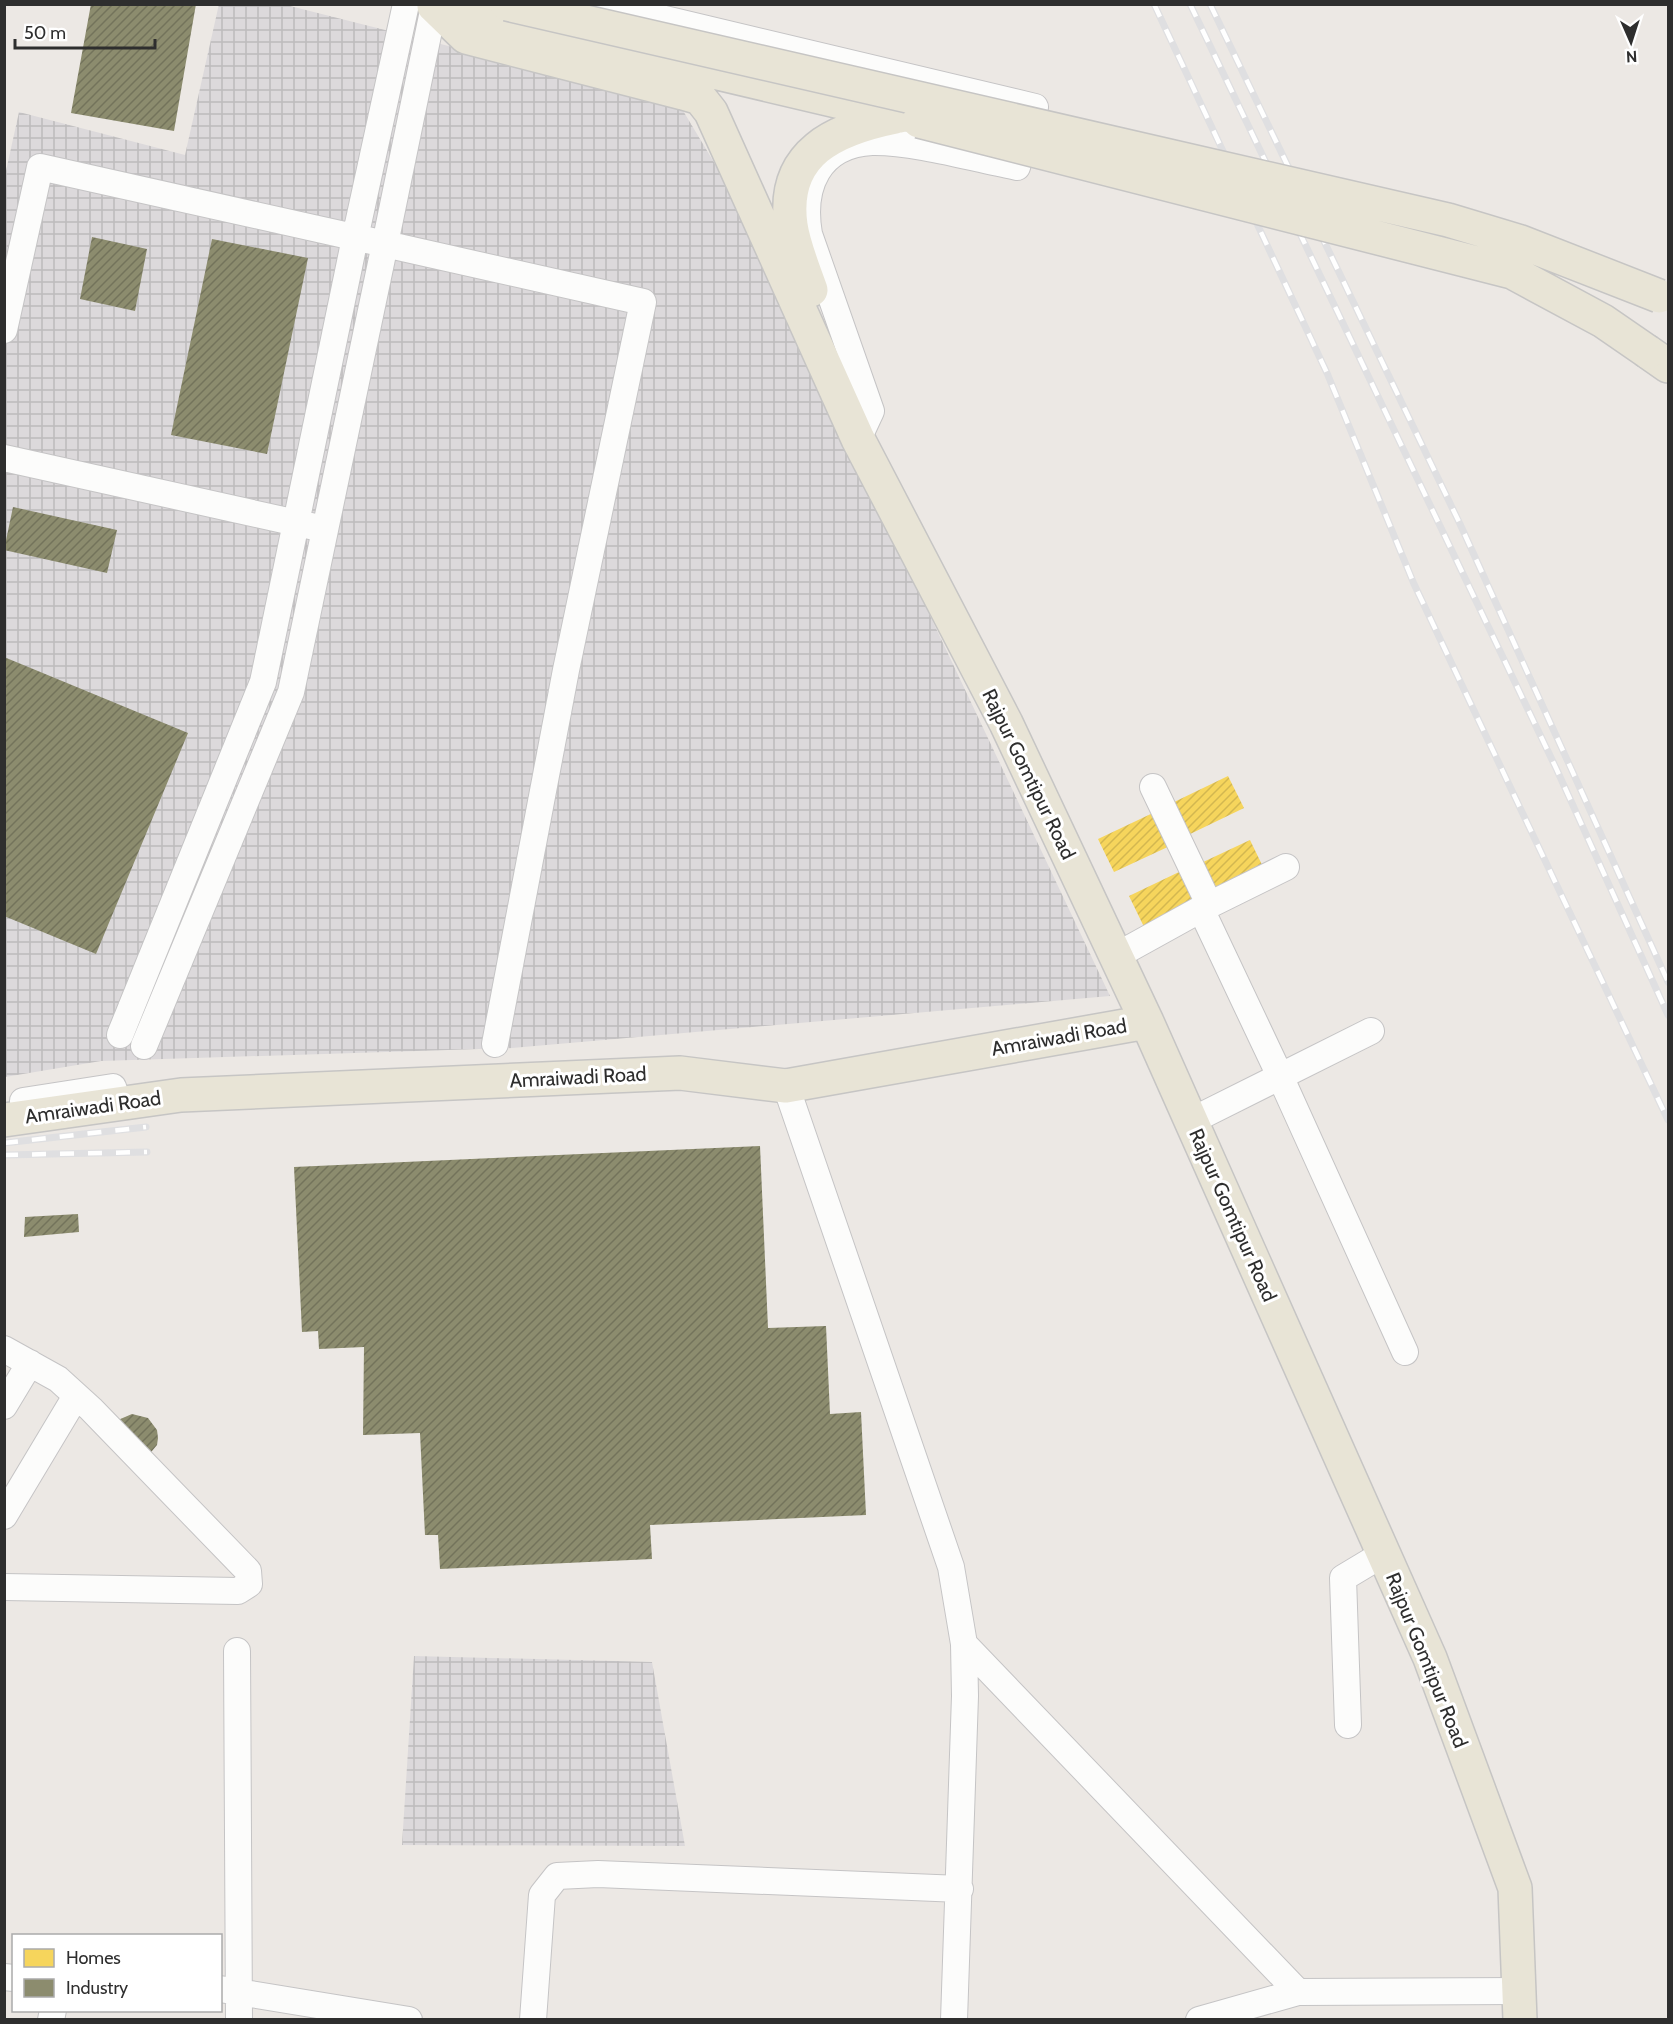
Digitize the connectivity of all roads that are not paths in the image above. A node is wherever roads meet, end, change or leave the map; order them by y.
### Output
1 (507, 4) edge
2 (602, 4) edge
3 (425, 5) edge
4 (900, 116) junction
5 (355, 238) junction
6 (385, 244) junction
7 (1664, 297) edge
8 (4, 330) edge
9 (1658, 359) edge
10 (858, 439) junction
11 (4, 458) edge
12 (297, 524) junction
13 (327, 530) junction
14 (1153, 787) dead end
15 (1286, 867) dead end
16 (1205, 906) junction
17 (1116, 956) junction
18 (130, 1010) junction
19 (154, 1022) junction
20 (1147, 1022) junction
21 (1371, 1031) dead end
22 (120, 1035) dead end
23 (495, 1044) dead end
24 (144, 1046) dead end
25 (1280, 1076) junction
26 (786, 1086) junction
27 (118, 1103) junction
28 (4, 1104) edge
29 (4, 1120) edge
30 (1191, 1121) junction
31 (4, 1349) edge
32 (1404, 1352) dead end
33 (30, 1363) junction
34 (76, 1396) junction
35 (4, 1406) edge
36 (4, 1516) edge
37 (1383, 1554) junction
38 (4, 1587) edge
39 (964, 1644) junction
40 (237, 1651) dead end
41 (1348, 1725) dead end
42 (960, 1888) junction
43 (230, 1991) edge
44 (1298, 1992) junction
45 (1520, 2005) edge
46 (328, 2013) edge
47 (239, 2019) edge
48 (410, 2019) edge
49 (533, 2019) edge
50 (954, 2019) edge
51 (1199, 2019) edge

1 - 7 main road, bridge
2 - 10 street
3 - 4 main road
3 - 5 street
3 - 6 street
3 - 10 main road
4 - 9 main road, bridge
4 - 10 main road
5 - 6 street
5 - 8 street
5 - 12 street
6 - 13 street
6 - 23 street
10 - 17 main road, Rajpur Gomtipur Road
11 - 12 street
12 - 13 street
12 - 18 street
13 - 19 street
14 - 16 street
15 - 16 street
16 - 17 street
16 - 25 street
17 - 20 main road, Rajpur Gomtipur Road
18 - 19 street
18 - 22 street
19 - 24 street
20 - 26 main road, Amraiwadi Road
20 - 30 main road, Rajpur Gomtipur Road
21 - 25 street
25 - 30 street
25 - 32 street
26 - 27 main road, Amraiwadi Road
26 - 39 street
27 - 28 street
27 - 29 main road, Amraiwadi Road
30 - 37 main road, Rajpur Gomtipur Road
31 - 33 street
33 - 34 street
33 - 35 street
34 - 36 street
34 - 38 street
37 - 41 street
37 - 45 main road, Rajpur Gomtipur Road
39 - 42 street
39 - 44 street
40 - 43 street
42 - 49 street
42 - 50 street
43 - 46 street
43 - 47 street
44 - 45 street
44 - 51 street
46 - 48 street

